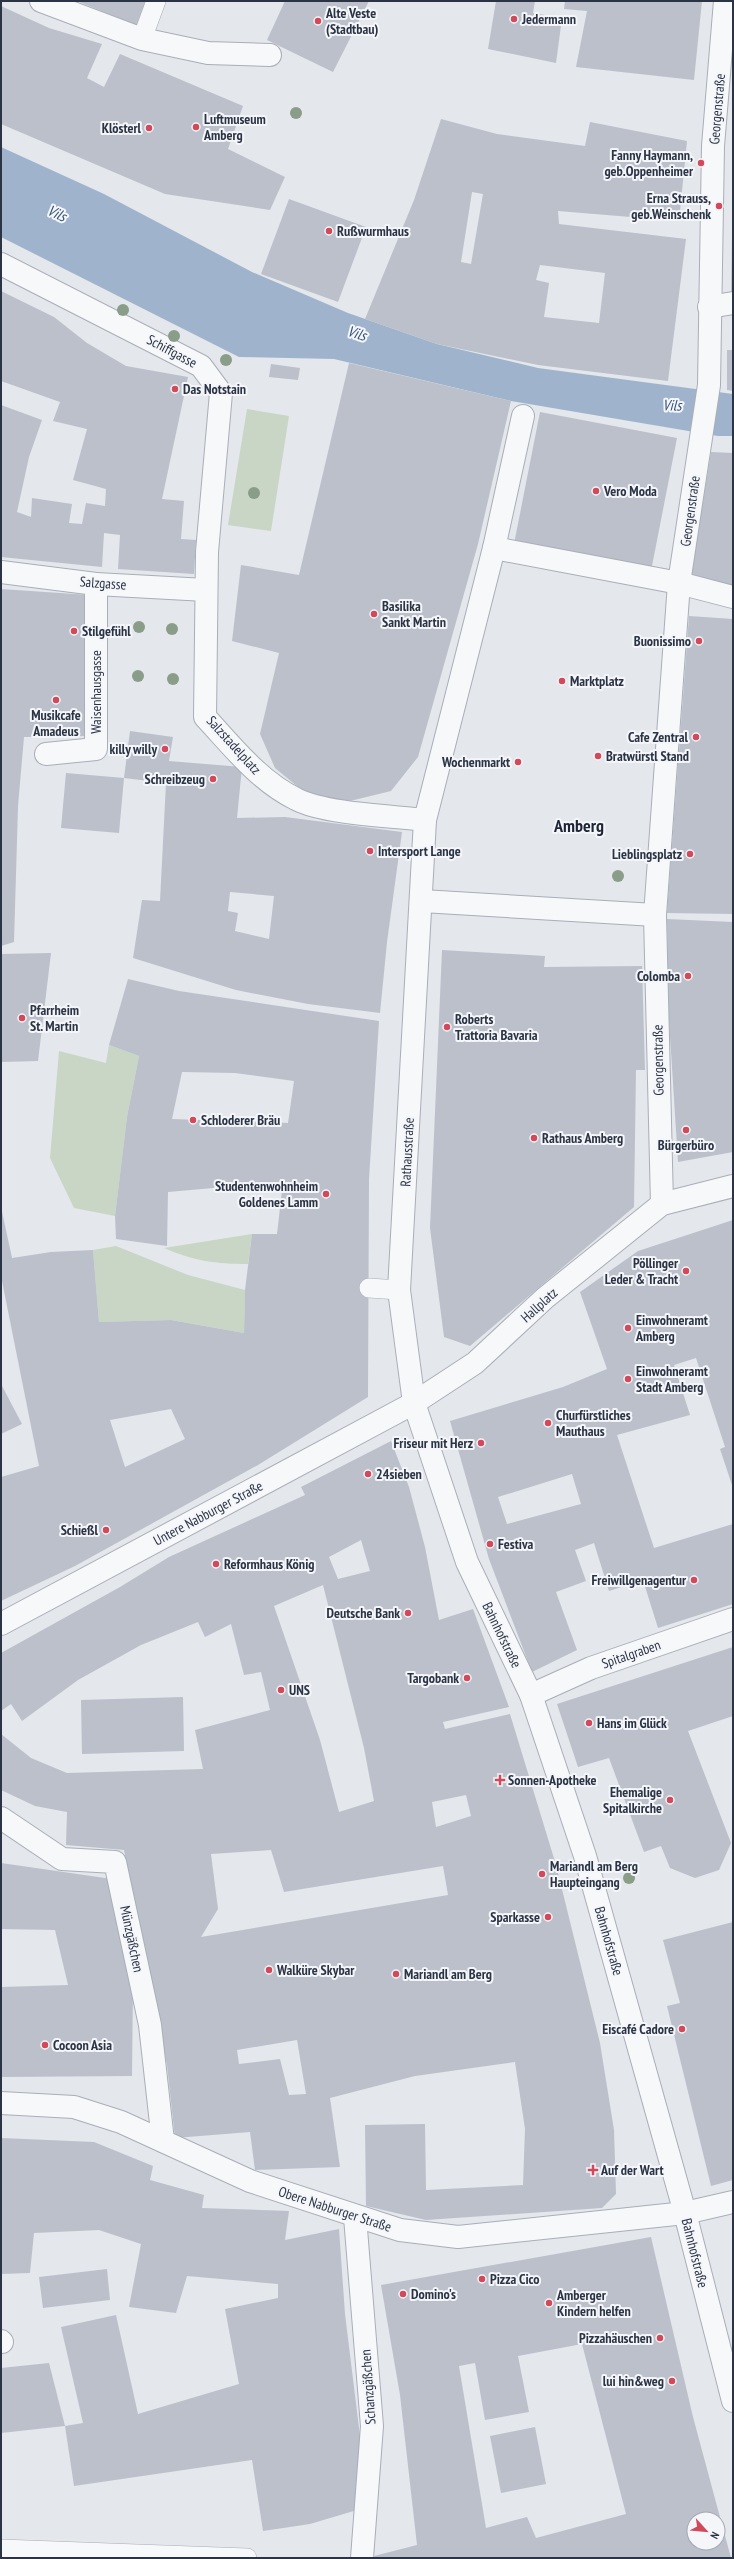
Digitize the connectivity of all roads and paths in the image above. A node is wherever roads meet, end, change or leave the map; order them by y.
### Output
1 (41, 1) edge
2 (156, 1) edge
3 (725, 1) edge
4 (142, 39) junction
5 (270, 55) dead end
6 (1, 264) edge
7 (733, 303) edge
8 (709, 307) junction
9 (523, 416) dead end
10 (494, 548) junction
11 (1, 572) edge
12 (679, 583) junction
13 (96, 584) junction
14 (206, 590) junction
15 (733, 597) edge
16 (46, 754) dead end
17 (425, 820) junction
18 (422, 901) junction
19 (655, 915) junction
20 (733, 1186) edge
21 (662, 1204) junction
22 (369, 1288) dead end
23 (399, 1290) junction
24 (414, 1403) junction
25 (733, 1619) edge
26 (1, 1624) edge
27 (531, 1695) junction
28 (1, 1818) edge
29 (1, 2103) edge
30 (163, 2141) junction
31 (733, 2202) edge
32 (685, 2213) junction
33 (355, 2217) junction
34 (733, 2401) edge
35 (1, 2549) edge
36 (247, 2558) edge
37 (362, 2558) edge

1 - 4 street
2 - 4 lane
3 - 8 street, Georgenstraße
4 - 5 street
6 - 14 street, Schiffgasse
7 - 8 street
8 - 12 street, Georgenstraße
9 - 10 street
10 - 12 street
10 - 17 street
11 - 13 street, Salzgasse
12 - 15 street
12 - 19 street
13 - 14 street, Salzgasse
13 - 16 street, Waisenhausgasse
14 - 17 street, Salzstadelplatz
17 - 18 street
18 - 19 street
18 - 23 street, Rathausstraße
19 - 21 street, Georgenstraße
20 - 21 street
21 - 24 street, Hallplatz
22 - 23 lane
23 - 24 street, Rathausstraße
24 - 26 street, Untere Nabburger Straße
24 - 27 street, Bahnhofstraße
25 - 27 street, Spitalgraben
27 - 32 street, Bahnhofstraße
28 - 30 street, Münzgäßchen
29 - 30 street, Obere Nabburger Straße
30 - 33 street, Obere Nabburger Straße
31 - 32 street, Obere Nabburger Straße
32 - 33 street, Obere Nabburger Straße
32 - 34 street, Bahnhofstraße
33 - 37 street, Schanzgäßchen
35 - 36 lane

